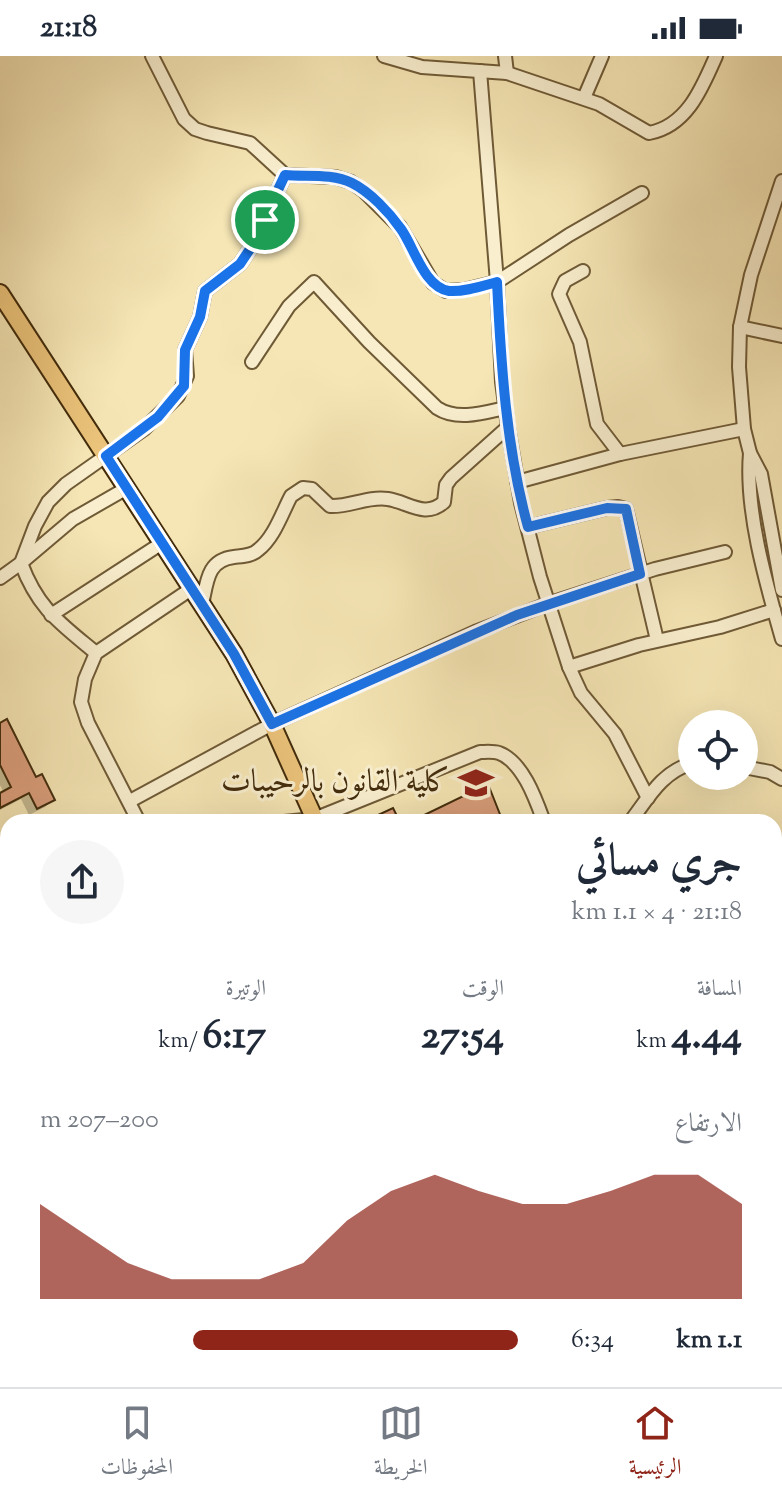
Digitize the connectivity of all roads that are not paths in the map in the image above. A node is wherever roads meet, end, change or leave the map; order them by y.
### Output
1 (152, 56) edge
2 (505, 56) edge
3 (602, 56) edge
4 (716, 56) edge
5 (391, 57) edge
6 (480, 71) junction
7 (507, 73) junction
8 (584, 98) junction
9 (285, 175) junction
10 (782, 181) edge
11 (642, 193) dead end
12 (779, 197) edge
13 (583, 271) dead end
14 (497, 282) junction
15 (0, 293) edge
16 (740, 327) junction
17 (782, 336) edge
18 (252, 362) dead end
19 (505, 408) junction
20 (508, 427) junction
21 (744, 429) junction
22 (750, 453) junction
23 (620, 454) junction
24 (106, 456) junction
25 (517, 482) junction
26 (127, 488) junction
27 (528, 527) junction
28 (162, 543) junction
29 (725, 552) dead end
30 (21, 563) junction
31 (640, 574) junction
32 (0, 578) edge
33 (191, 589) junction
34 (782, 590) edge
35 (550, 603) junction
36 (202, 605) junction
37 (774, 610) junction
38 (51, 615) junction
39 (782, 639) edge
40 (657, 640) junction
41 (96, 653) junction
42 (569, 667) junction
43 (272, 724) junction
44 (678, 768) edge
45 (758, 770) edge
46 (782, 779) edge
47 (648, 798) junction
48 (130, 801) junction
49 (136, 814) edge
50 (312, 814) edge
51 (330, 814) edge
52 (540, 814) edge
53 (636, 814) edge

1 - 9 street
2 - 7 street
3 - 8 street
4 - 8 street
5 - 6 street
6 - 7 street
6 - 14 street
7 - 8 street
9 - 14 street
9 - 24 street
10 - 12 street
11 - 14 street
12 - 16 street
13 - 23 street
14 - 19 street
15 - 24 main road
16 - 17 street
16 - 21 street
18 - 19 street
19 - 20 street
20 - 25 street
20 - 36 street
21 - 22 street
21 - 23 street
22 - 34 street
22 - 37 street
23 - 25 street
24 - 26 main road
24 - 30 street
25 - 27 street
26 - 28 main road
26 - 30 street
27 - 31 street
27 - 35 street
28 - 33 main road
28 - 38 street
29 - 31 street
30 - 32 street
30 - 38 street
31 - 35 street
31 - 40 street
33 - 36 main road
33 - 41 street
35 - 42 street
35 - 43 street
36 - 43 main road
37 - 39 street
37 - 40 street
38 - 41 street
40 - 42 street
41 - 48 street
42 - 47 street
43 - 48 street
43 - 50 main road
44 - 47 street
45 - 46 street
47 - 53 street
48 - 49 street
51 - 52 street

